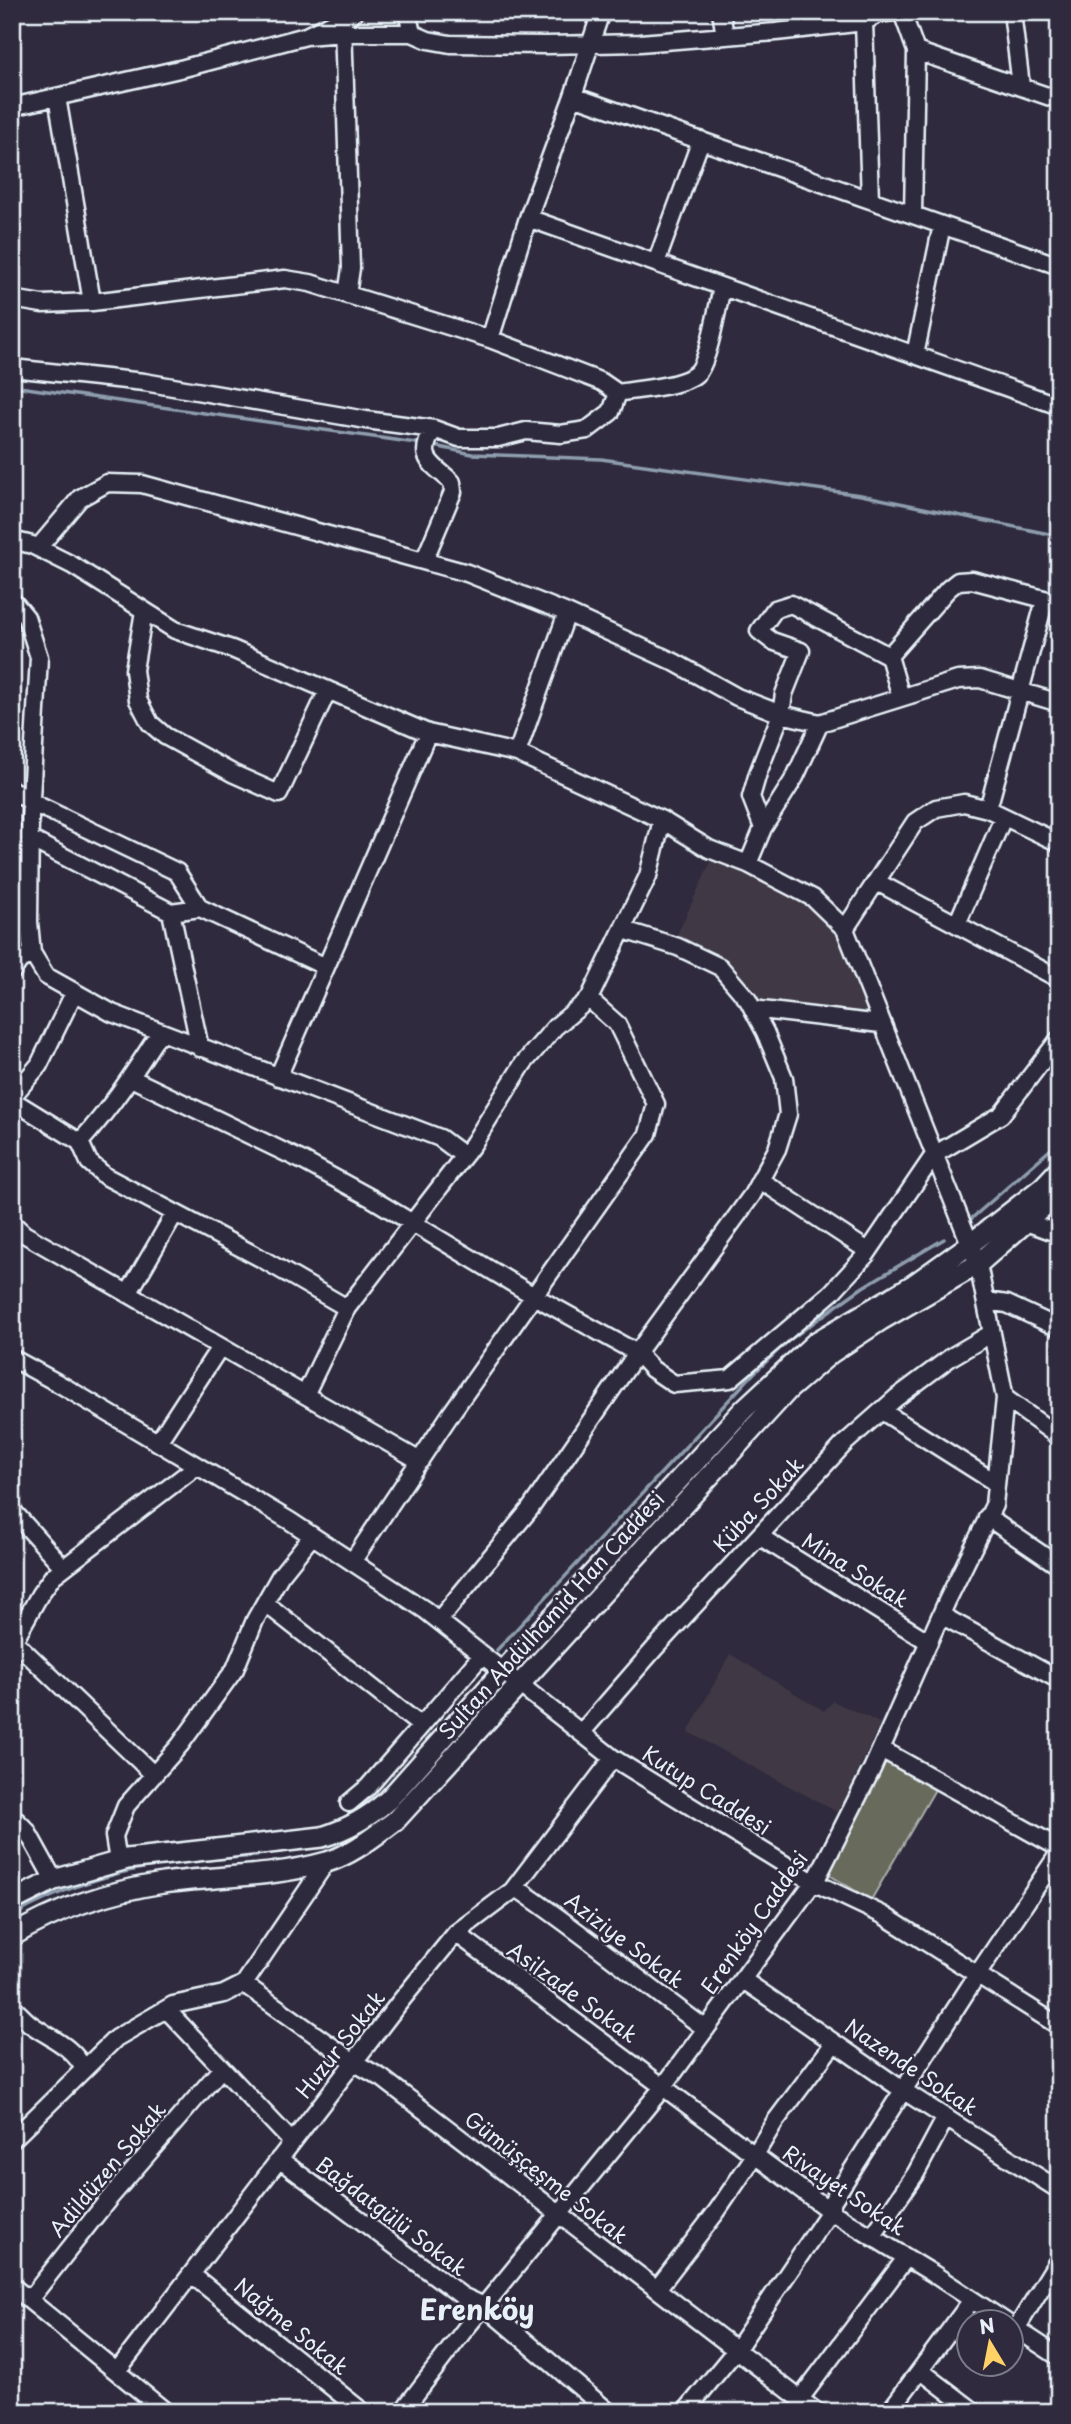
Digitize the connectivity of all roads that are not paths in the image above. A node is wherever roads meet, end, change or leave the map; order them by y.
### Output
1 (407, 12) edge
2 (601, 12) edge
3 (721, 12) edge
4 (902, 12) edge
5 (1012, 12) edge
6 (878, 15) edge
7 (347, 22) edge
8 (412, 33) junction
9 (725, 36) junction
10 (590, 43) junction
11 (916, 51) junction
12 (1021, 86) junction
13 (573, 96) junction
14 (57, 97) junction
15 (1059, 100) edge
16 (12, 107) edge
17 (701, 141) junction
18 (870, 200) junction
19 (913, 215) junction
20 (528, 218) junction
21 (943, 225) junction
22 (656, 263) junction
23 (1059, 266) edge
24 (722, 287) junction
25 (346, 295) junction
26 (12, 299) edge
27 (92, 302) junction
28 (490, 339) junction
29 (915, 355) junction
30 (12, 368) edge
31 (618, 393) junction
32 (1059, 406) edge
33 (428, 440) junction
34 (12, 540) edge
35 (38, 548) junction
36 (424, 561) junction
37 (12, 600) edge
38 (1052, 602) edge
39 (144, 611) junction
40 (568, 613) junction
41 (889, 656) junction
42 (328, 690) junction
43 (1021, 691) junction
44 (901, 697) junction
45 (1059, 703) edge
46 (781, 714) junction
47 (820, 723) junction
48 (428, 733) junction
49 (517, 753) junction
50 (12, 790) edge
51 (31, 802) junction
52 (988, 809) junction
53 (1003, 818) junction
54 (662, 821) junction
55 (763, 828) junction
56 (30, 839) junction
57 (1059, 843) edge
58 (748, 864) junction
59 (877, 882) junction
60 (200, 908) junction
61 (171, 912) junction
62 (957, 924) junction
63 (845, 929) junction
64 (624, 930) junction
65 (32, 953) junction
66 (326, 967) junction
67 (12, 972) edge
68 (1059, 979) edge
69 (74, 993) junction
70 (589, 999) junction
71 (753, 1009) junction
72 (881, 1024) junction
73 (160, 1032) junction
74 (1059, 1039) edge
75 (200, 1048) junction
76 (278, 1077) junction
77 (131, 1078) junction
78 (12, 1098) edge
79 (80, 1142) junction
80 (934, 1155) junction
81 (464, 1156) junction
82 (1059, 1170) edge
83 (760, 1180) junction
84 (1059, 1193) edge
85 (175, 1213) junction
86 (412, 1222) junction
87 (1026, 1222) junction
88 (16, 1234) edge
89 (1059, 1234) edge
90 (969, 1245) junction
91 (868, 1251) junction
92 (978, 1264) junction
93 (128, 1294) junction
94 (534, 1296) junction
95 (986, 1301) junction
96 (347, 1308) junction
97 (1059, 1328) edge
98 (992, 1333) junction
99 (220, 1347) junction
100 (636, 1353) junction
101 (12, 1358) edge
102 (305, 1395) junction
103 (1005, 1398) junction
104 (882, 1410) junction
105 (1059, 1437) edge
106 (158, 1442) junction
107 (420, 1461) junction
108 (197, 1466) junction
109 (996, 1483) junction
110 (12, 1510) edge
111 (987, 1517) junction
112 (312, 1536) junction
113 (759, 1536) junction
114 (352, 1562) junction
115 (1059, 1566) edge
116 (63, 1567) junction
117 (265, 1603) junction
118 (941, 1615) junction
119 (439, 1620) junction
120 (13, 1642) edge
121 (929, 1642) junction
122 (482, 1655) junction
123 (503, 1671) junction
124 (1059, 1680) edge
125 (520, 1685) junction
126 (421, 1726) junction
127 (581, 1733) junction
128 (881, 1749) junction
129 (613, 1758) junction
130 (154, 1775) junction
131 (349, 1802) dead end
132 (12, 1816) edge
133 (1059, 1850) edge
134 (118, 1861) junction
135 (327, 1861) junction
136 (54, 1880) junction
137 (813, 1882) junction
138 (515, 1887) junction
139 (12, 1901) edge
140 (456, 1933) junction
141 (12, 1936) edge
142 (977, 1975) junction
143 (742, 1979) junction
144 (244, 1984) junction
145 (12, 2007) edge
146 (166, 2009) junction
147 (1059, 2026) edge
148 (706, 2029) junction
149 (834, 2043) junction
150 (355, 2063) junction
151 (222, 2068) junction
152 (85, 2069) junction
153 (664, 2086) junction
154 (904, 2091) junction
155 (946, 2117) junction
156 (12, 2140) edge
157 (292, 2142) junction
158 (755, 2155) junction
159 (279, 2159) junction
160 (1059, 2190) edge
161 (830, 2211) junction
162 (559, 2214) junction
163 (872, 2236) junction
164 (906, 2258) junction
165 (1059, 2259) edge
166 (192, 2275) junction
167 (12, 2286) edge
168 (657, 2290) junction
169 (29, 2300) junction
170 (972, 2300) junction
171 (484, 2305) junction
172 (984, 2308) edge
173 (1024, 2308) edge
174 (1026, 2336) edge
175 (736, 2350) junction
176 (1059, 2357) edge
177 (920, 2370) junction
178 (117, 2371) junction
179 (800, 2399) junction
180 (166, 2412) edge
181 (363, 2412) edge
182 (402, 2412) edge
183 (610, 2412) edge
184 (685, 2412) edge
185 (817, 2412) edge
186 (889, 2412) edge
187 (975, 2412) edge

1 - 8 street
2 - 10 street
3 - 9 street
4 - 11 street
5 - 12 street
6 - 9 street
6 - 18 street
7 - 8 street
7 - 14 street
7 - 25 street
8 - 10 street
9 - 10 street
10 - 13 street
11 - 12 street
11 - 19 street
12 - 15 street
13 - 17 street
13 - 20 street
14 - 16 street
14 - 27 street
17 - 18 street
17 - 22 street
18 - 19 street
19 - 21 street
20 - 22 street
20 - 28 street
21 - 23 street
21 - 29 street
22 - 24 street
24 - 29 street
24 - 31 street
25 - 27 street
25 - 28 street
26 - 27 street
28 - 31 street
29 - 32 street
30 - 33 street
31 - 33 street
33 - 36 street
34 - 35 street
35 - 36 street
35 - 39 street
36 - 40 street
37 - 51 street
38 - 41 street
38 - 43 street
39 - 42 street
39 - 42 street
40 - 46 street
40 - 49 street
41 - 44 street
41 - 46 street
42 - 48 street
43 - 44 street
43 - 45 street
43 - 52 street
44 - 47 street
46 - 47 street
46 - 55 street
47 - 55 street
48 - 49 street
48 - 66 street
49 - 54 street
50 - 51 street
51 - 56 street
51 - 60 street
52 - 53 street
52 - 59 street
53 - 57 street
53 - 62 street
54 - 58 street
54 - 64 street
55 - 58 street
56 - 61 street
56 - 65 street
58 - 63 street
59 - 62 street
59 - 63 street
60 - 61 street
60 - 66 street
61 - 75 street
62 - 68 street
63 - 72 street, Erenköy Caddesi
64 - 70 street
64 - 71 street
65 - 67 street
65 - 69 street
66 - 76 street
69 - 73 street
69 - 78 street
70 - 81 street
70 - 94 street
71 - 72 street
71 - 83 street
72 - 80 street, Erenköy Caddesi
73 - 75 street
73 - 77 street
74 - 80 street
75 - 76 street
76 - 81 street
77 - 79 street
77 - 86 street
78 - 79 street
79 - 85 street
80 - 90 street, Erenköy Caddesi
80 - 91 street
81 - 86 street
82 - 90 main road, Sultan Abdülhamid Han Caddesi
83 - 91 street
83 - 100 street
84 - 87 main road, Sultan Abdülhamid Han Caddesi
85 - 93 street
85 - 96 street
86 - 94 street
86 - 96 street
87 - 89 street
87 - 92 main road, Sultan Abdülhamid Han Caddesi
88 - 93 street
90 - 92 street, Erenköy Caddesi
90 - 123 main road, Sultan Abdülhamid Han Caddesi
91 - 100 street
92 - 95 street, Erenköy Caddesi
92 - 125 main road, Sultan Abdülhamid Han Caddesi
93 - 99 street
94 - 100 street
94 - 107 street
95 - 97 street
95 - 98 street, Erenköy Caddesi
96 - 102 street
98 - 103 street, Erenköy Caddesi
98 - 104 street, Küba Sokak
99 - 102 street
99 - 106 street
100 - 119 street
101 - 106 street, Kutup Caddesi
102 - 107 street
103 - 105 street
103 - 109 street, Erenköy Caddesi
104 - 109 street
104 - 113 street, Küba Sokak
106 - 108 street, Kutup Caddesi
107 - 114 street
108 - 112 street, Kutup Caddesi
108 - 116 street
109 - 111 street, Erenköy Caddesi
110 - 116 street
111 - 115 street
111 - 118 street, Erenköy Caddesi
112 - 114 street, Kutup Caddesi
112 - 117 street
113 - 121 street, Mina Sokak
113 - 127 street, Küba Sokak
114 - 119 street, Kutup Caddesi
116 - 120 street
117 - 126 street
117 - 130 street
118 - 121 street, Erenköy Caddesi
118 - 124 street
119 - 122 street, Kutup Caddesi
120 - 130 street
121 - 128 street, Erenköy Caddesi
122 - 123 street, Kutup Caddesi
122 - 126 street
123 - 125 street, Kutup Caddesi
123 - 134 main road, Sultan Abdülhamid Han Caddesi
125 - 127 street, Kutup Caddesi
125 - 135 main road, Sultan Abdülhamid Han Caddesi
126 - 131 street
127 - 129 street, Kutup Caddesi
128 - 133 street
128 - 137 street, Erenköy Caddesi
129 - 137 street, Kutup Caddesi
129 - 138 street, Huzur Sokak
130 - 134 street
132 - 136 street
133 - 142 street
134 - 136 main road, Sultan Abdülhamid Han Caddesi
135 - 141 main road, Sultan Abdülhamid Han Caddesi
135 - 144 street
136 - 139 main road, Sultan Abdülhamid Han Caddesi
137 - 142 street, Kutup Caddesi
137 - 143 street, Erenköy Caddesi
138 - 140 street, Huzur Sokak
138 - 148 street, Aziziye Sokak
140 - 150 street, Huzur Sokak
140 - 153 street, Asilzade Sokak
142 - 147 street, Kutup Caddesi
142 - 154 street
143 - 148 street, Erenköy Caddesi
143 - 149 street, Nazende Sokak
144 - 146 street
144 - 150 street, Gümüşçeşme Sokak
145 - 152 street
146 - 151 street
146 - 152 street
148 - 153 street, Erenköy Caddesi
149 - 154 street, Nazende Sokak
149 - 158 street
150 - 157 street, Huzur Sokak
150 - 162 street, Gümüşçeşme Sokak
151 - 157 street
151 - 169 street, Adildüzen Sokak
152 - 156 street
153 - 158 street, Rivayet Sokak
153 - 162 street, Erenköy Caddesi
154 - 155 street, Nazende Sokak
154 - 161 street
155 - 160 street, Nazende Sokak
155 - 163 street
157 - 159 street, Huzur Sokak
158 - 161 street, Rivayet Sokak
158 - 168 street
159 - 166 street, Huzur Sokak
159 - 171 street, Bağdatgülü Sokak
161 - 163 street, Rivayet Sokak
161 - 175 street
162 - 168 street, Gümüşçeşme Sokak
162 - 171 street, Erenköy Caddesi
163 - 164 street, Rivayet Sokak
164 - 170 street, Rivayet Sokak
164 - 179 street
165 - 173 street
166 - 178 street, Huzur Sokak
166 - 181 street, Nağme Sokak
167 - 169 street
168 - 175 street, Gümüşçeşme Sokak
169 - 178 street
170 - 172 street, Rivayet Sokak
170 - 177 street
171 - 182 street, Erenköy Caddesi
171 - 183 street, Bağdatgülü Sokak
174 - 176 street, Rivayet Sokak
175 - 179 street, Gümüşçeşme Sokak
175 - 184 street
177 - 186 street
177 - 187 street
178 - 180 street
179 - 185 street, Gümüşçeşme Sokak

